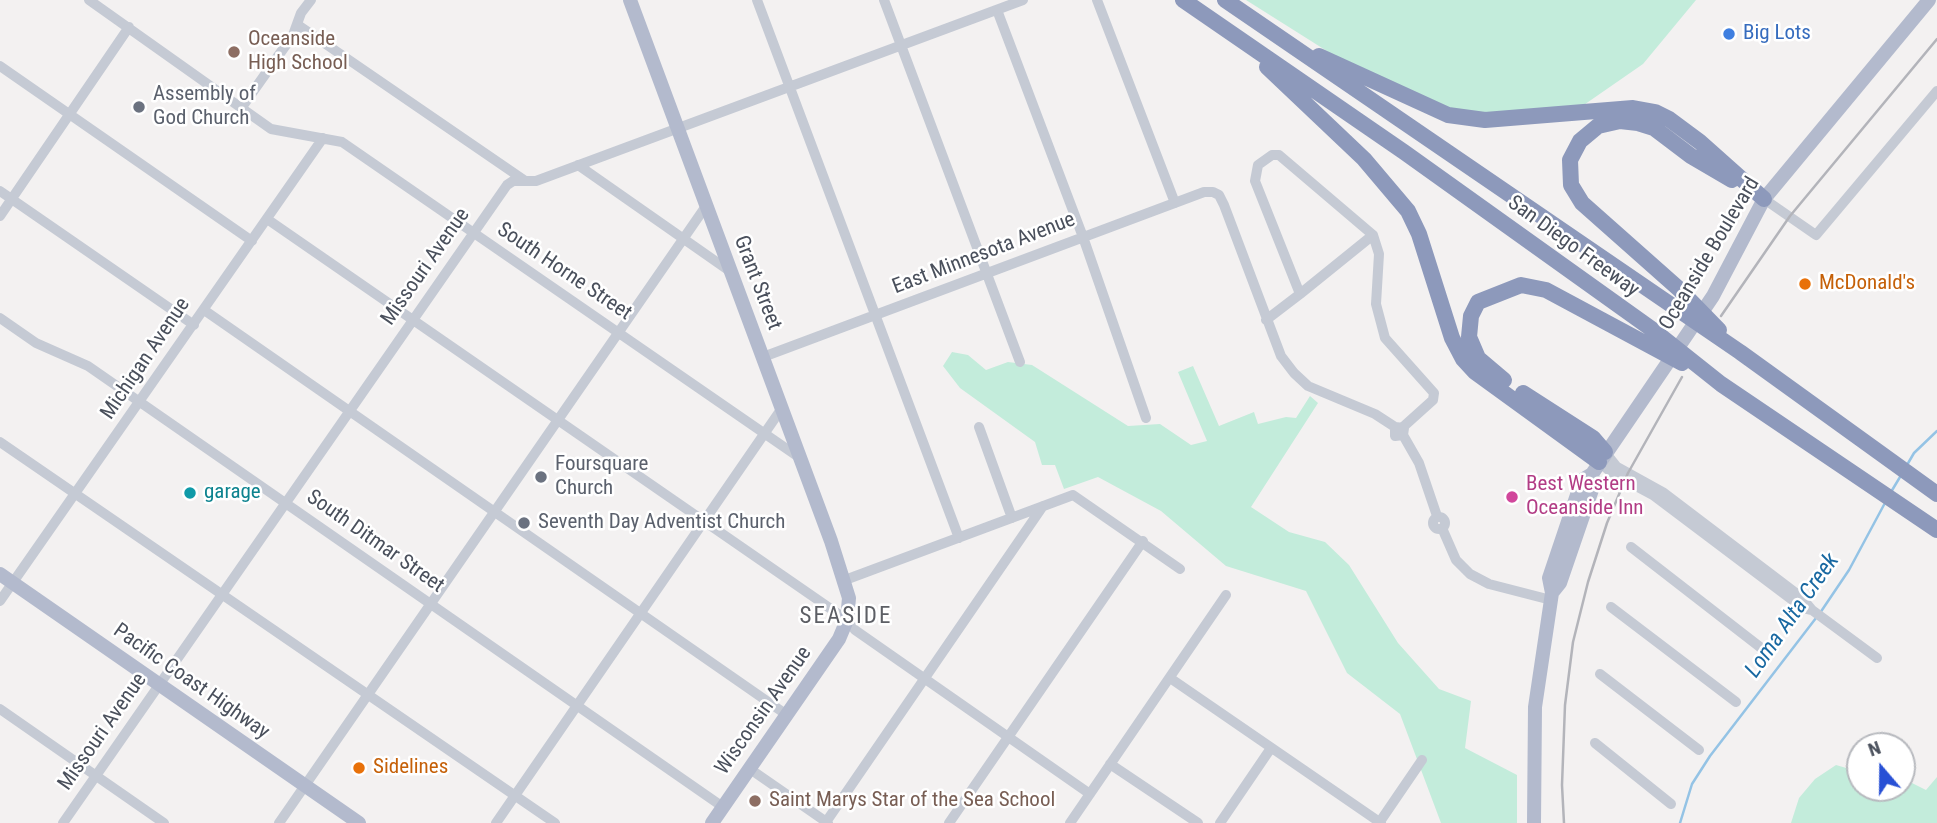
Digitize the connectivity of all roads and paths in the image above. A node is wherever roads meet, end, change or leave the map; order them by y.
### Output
1 (89, 0) edge
2 (310, 0) edge
3 (630, 0) edge
4 (757, 0) edge
5 (884, 0) edge
6 (1023, 0) edge
7 (1097, 0) edge
8 (1183, 0) edge
9 (1225, 0) edge
10 (1929, 0) edge
11 (997, 10) junction
12 (298, 25) junction
13 (129, 27) junction
14 (1232, 34) junction
15 (1273, 35) junction
16 (901, 45) junction
17 (0, 66) edge
18 (790, 86) junction
19 (1937, 90) edge
20 (242, 107) junction
21 (70, 114) junction
22 (678, 128) junction
23 (323, 138) junction
24 (578, 165) junction
25 (527, 182) junction
26 (0, 191) edge
27 (12, 199) junction
28 (1765, 199) junction
29 (1175, 203) junction
30 (706, 206) junction
31 (0, 216) edge
32 (267, 219) junction
33 (472, 233) junction
34 (1373, 235) junction
35 (1083, 237) junction
36 (684, 239) junction
37 (252, 241) junction
38 (731, 272) junction
39 (986, 274) junction
40 (1300, 294) junction
41 (204, 310) junction
42 (876, 315) junction
43 (0, 318) edge
44 (411, 320) junction
45 (1266, 320) junction
46 (194, 325) junction
47 (619, 333) junction
48 (1648, 336) junction
49 (1740, 352) junction
50 (763, 357) junction
51 (1020, 362) dead end
52 (141, 402) junction
53 (782, 408) junction
54 (349, 411) junction
55 (1146, 418) dead end
56 (558, 421) junction
57 (979, 427) dead end
58 (1400, 430) junction
59 (764, 433) junction
60 (0, 442) edge
61 (800, 458) junction
62 (1599, 462) junction
63 (1933, 492) edge
64 (77, 494) junction
65 (286, 503) junction
66 (1043, 506) junction
67 (496, 512) junction
68 (1012, 518) junction
69 (704, 521) junction
70 (1937, 530) edge
71 (959, 538) junction
72 (1143, 541) junction
73 (1631, 547) dead end
74 (1180, 569) dead end
75 (0, 574) edge
76 (845, 580) junction
77 (13, 583) junction
78 (223, 594) junction
79 (1226, 595) dead end
80 (1551, 596) junction
81 (0, 601) edge
82 (430, 604) junction
83 (1611, 607) dead end
84 (640, 612) junction
85 (847, 620) junction
86 (1769, 654) dead end
87 (1877, 659) dead end
88 (1600, 674) dead end
89 (926, 678) junction
90 (1170, 678) junction
91 (160, 685) junction
92 (368, 694) junction
93 (1736, 702) dead end
94 (577, 705) junction
95 (0, 709) edge
96 (787, 715) junction
97 (1008, 737) junction
98 (1595, 743) dead end
99 (1271, 748) junction
100 (1699, 750) dead end
101 (1422, 760) dead end
102 (1110, 764) junction
103 (750, 769) junction
104 (95, 775) junction
105 (305, 786) junction
106 (1090, 794) junction
107 (514, 795) junction
108 (1671, 804) dead end
109 (723, 807) junction
110 (827, 822) edge
111 (62, 823) edge
112 (164, 823) edge
113 (279, 823) edge
114 (359, 823) edge
115 (496, 823) edge
116 (555, 823) edge
117 (712, 823) edge
118 (949, 823) edge
119 (1070, 823) edge
120 (1198, 823) edge
121 (1220, 823) edge
122 (1380, 823) edge
123 (1534, 823) edge

1 - 13 street, South Horne Street
2 - 12 street
3 - 22 main road, Grant Street
4 - 18 street
5 - 16 street
6 - 11 street, Missouri Avenue
7 - 29 street
8 - 14 highway, San Diego Freeway
9 - 15 highway, San Diego Freeway
10 - 28 main road, Oceanside Boulevard
11 - 16 street, Missouri Avenue
11 - 35 street
12 - 20 street
12 - 25 street
13 - 20 street, South Horne Street
13 - 21 street
14 - 48 highway, San Diego Freeway
14 - 62 highway
15 - 28 highway
15 - 49 highway, San Diego Freeway
16 - 18 street, Missouri Avenue
16 - 39 street
17 - 21 street
18 - 22 street, Missouri Avenue
18 - 42 street
19 - 28 street
20 - 23 street, South Horne Street
21 - 27 street
21 - 37 street
22 - 24 street, Missouri Avenue
22 - 30 main road, Grant Street
23 - 32 street, Michigan Avenue
23 - 33 street, South Horne Street
24 - 25 street, Missouri Avenue
24 - 36 street
25 - 33 street, Missouri Avenue
26 - 27 street
27 - 31 street
27 - 46 street
28 - 49 highway
28 - 62 main road, Oceanside Boulevard
29 - 35 street, East Minnesota Avenue
29 - 45 street, East Minnesota Avenue
30 - 36 street
30 - 38 main road, Grant Street
32 - 37 street, Michigan Avenue
32 - 44 street
33 - 44 street, Missouri Avenue
33 - 47 street, South Horne Street
34 - 40 street
34 - 40 street
34 - 58 street
35 - 39 street, East Minnesota Avenue
35 - 55 street
36 - 38 street
36 - 47 street
37 - 41 street, Michigan Avenue
38 - 50 main road, Grant Street
39 - 42 street, East Minnesota Avenue
39 - 51 street
40 - 45 street
41 - 46 street, Michigan Avenue
41 - 54 street
42 - 50 street, East Minnesota Avenue
42 - 71 street
43 - 52 street, South Ditmar Street
44 - 54 street, Missouri Avenue
44 - 56 street
45 - 58 street
46 - 52 street, Michigan Avenue
47 - 56 street
47 - 59 street, South Horne Street
48 - 62 highway
48 - 70 highway
49 - 63 highway, San Diego Freeway
50 - 53 main road, Grant Street
52 - 64 street, Michigan Avenue
52 - 65 street, South Ditmar Street
53 - 59 street
53 - 61 main road, Grant Street
54 - 65 street, Missouri Avenue
54 - 67 street
56 - 67 street
56 - 69 street
57 - 68 street
58 - 80 street
59 - 61 street, South Horne Street
59 - 69 street
60 - 64 street
61 - 76 main road, Grant Street
62 - 80 main road, Oceanside Boulevard
62 - 87 street
64 - 77 street, Michigan Avenue
64 - 78 street
65 - 78 street, Missouri Avenue
65 - 82 street, South Ditmar Street
66 - 68 street
66 - 72 street
66 - 89 street
67 - 82 street
67 - 84 street
68 - 71 street
69 - 84 street
69 - 85 street
71 - 76 street
72 - 74 street
72 - 97 street
73 - 86 street
75 - 77 main road, Pacific Coast Highway
76 - 85 main road, Wisconsin Avenue
77 - 81 street, Michigan Avenue
77 - 91 main road, Pacific Coast Highway
78 - 91 street, Missouri Avenue
78 - 92 street
79 - 90 street
80 - 123 main road, Oceanside Boulevard
82 - 92 street
82 - 94 street, South Ditmar Street
83 - 93 street
84 - 94 street
84 - 96 street
85 - 89 street
85 - 96 main road, Wisconsin Avenue
88 - 100 street
89 - 97 street
89 - 110 street
90 - 99 street
90 - 102 street
91 - 104 street, Missouri Avenue
91 - 105 main road, Pacific Coast Highway
92 - 105 street
92 - 107 street
94 - 107 street
94 - 109 street, South Ditmar Street
95 - 104 street
96 - 103 main road, Wisconsin Avenue
97 - 106 street
97 - 118 street
98 - 108 street
99 - 121 street
99 - 122 street
101 - 122 street
102 - 106 street
102 - 120 street
103 - 109 main road, Wisconsin Avenue
103 - 110 street
104 - 111 street, Missouri Avenue
104 - 112 street
105 - 113 street
105 - 114 main road, Pacific Coast Highway
106 - 119 street
107 - 115 street
107 - 116 street
109 - 117 main road, Wisconsin Avenue

